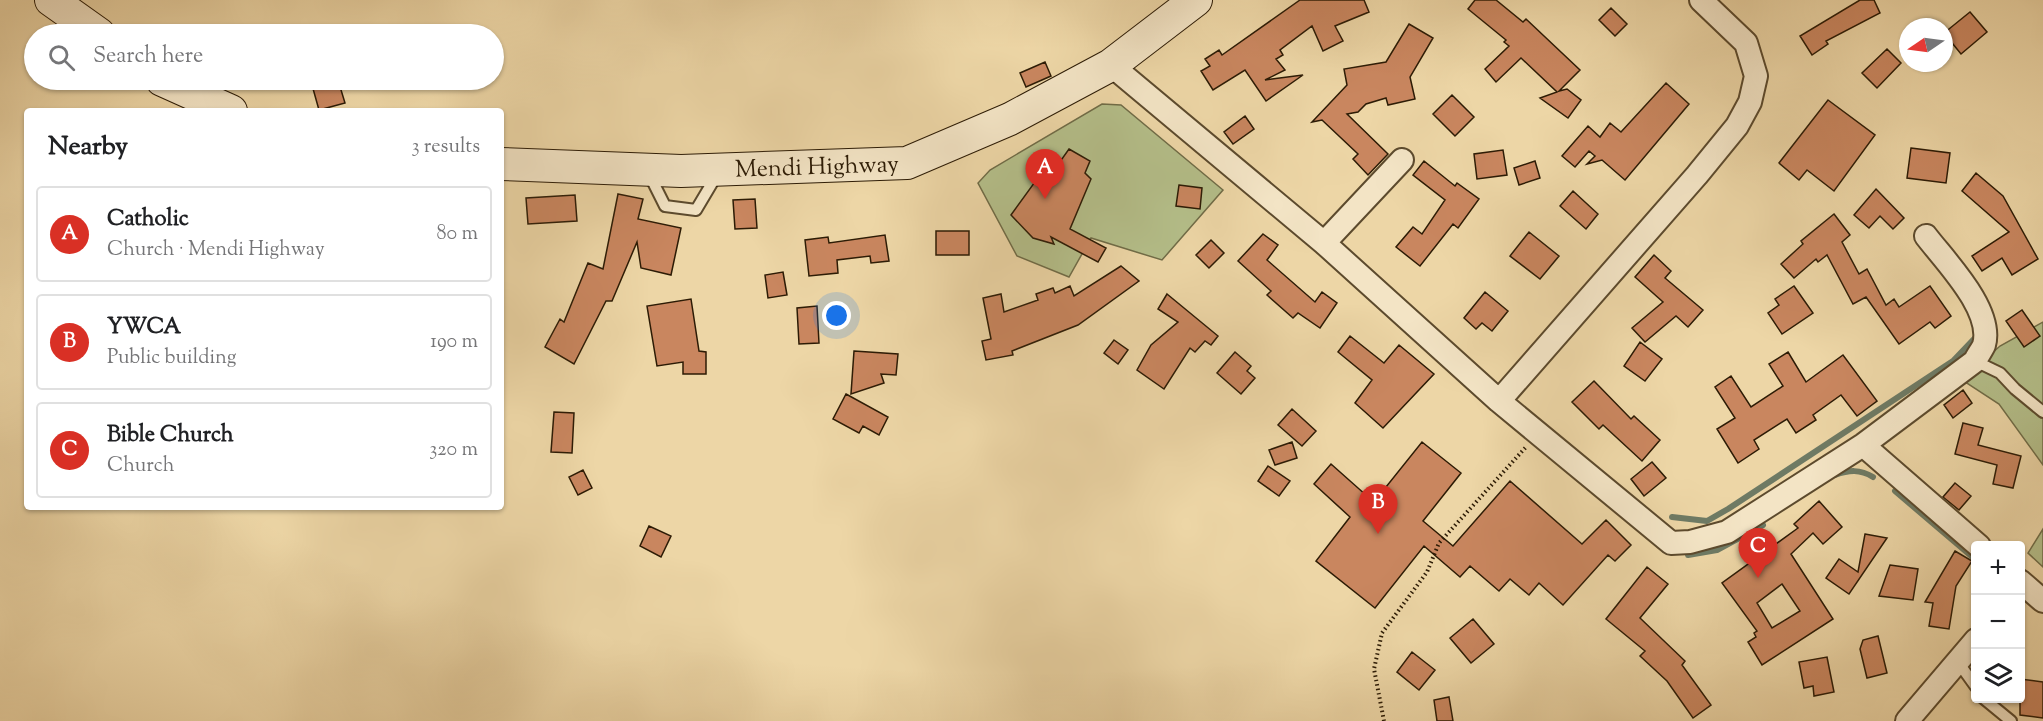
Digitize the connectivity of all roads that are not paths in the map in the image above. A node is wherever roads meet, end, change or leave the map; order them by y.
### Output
1 (51, 0) edge
2 (1196, 0) edge
3 (1701, 0) edge
4 (85, 24) edge
5 (1110, 65) junction
6 (184, 90) edge
7 (224, 108) edge
8 (1402, 160) dead end
9 (504, 164) edge
10 (1926, 236) dead end
11 (1324, 243) junction
12 (1975, 361) junction
13 (1499, 401) junction
14 (2043, 412) edge
15 (1863, 445) junction
16 (1973, 541) edge
17 (2025, 585) edge
18 (2043, 601) edge
19 (1971, 646) edge
20 (1958, 662) junction
21 (1971, 680) edge
22 (1988, 703) edge
23 (1907, 721) edge
24 (2011, 721) edge

1 - 4 main road
2 - 5 main road, Mendi Highway
3 - 13 street
5 - 9 main road, Mendi Highway
5 - 11 street
6 - 7 main road
8 - 11 street
10 - 12 street
11 - 13 street
12 - 14 lane
12 - 15 street
13 - 15 street
15 - 16 street
17 - 18 street
19 - 20 street
20 - 21 lane
20 - 23 street
22 - 24 lane

